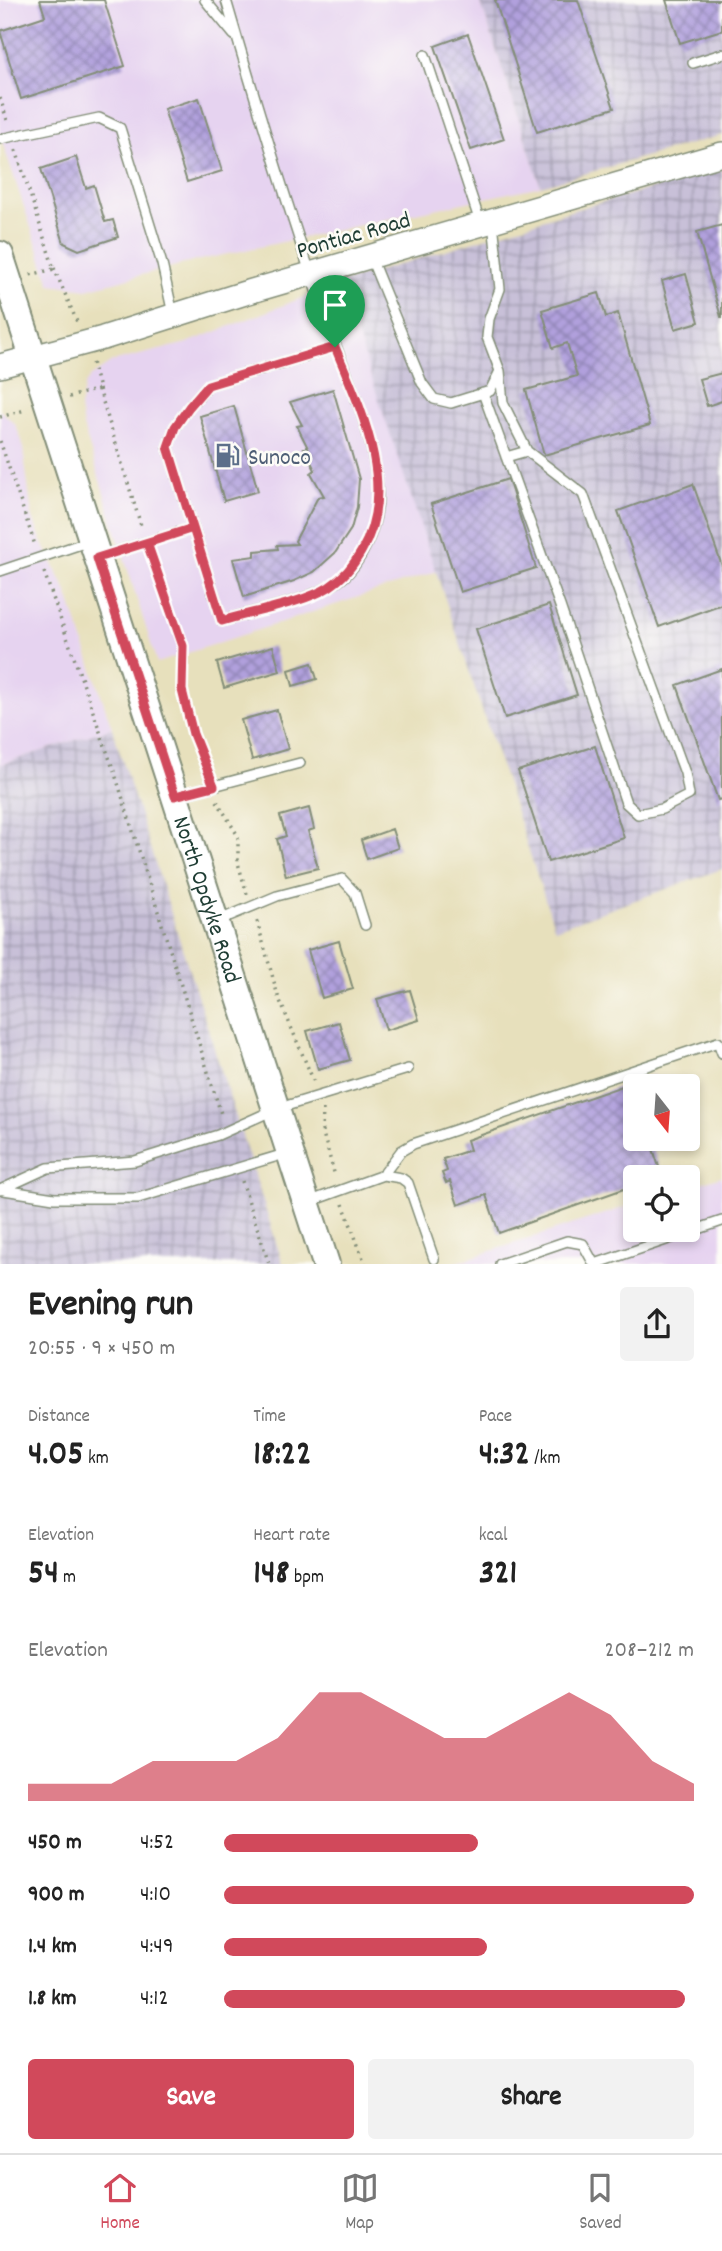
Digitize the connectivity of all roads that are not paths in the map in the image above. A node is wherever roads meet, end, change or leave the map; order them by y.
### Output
1 (205, 0) edge
2 (226, 0) edge
3 (237, 39) junction
4 (722, 54) edge
5 (425, 55) dead end
6 (693, 63) dead end
7 (0, 139) edge
8 (722, 154) edge
9 (486, 222) junction
10 (0, 255) edge
11 (370, 256) junction
12 (310, 273) junction
13 (174, 315) junction
14 (335, 347) junction
15 (32, 356) junction
16 (0, 366) edge
17 (500, 371) junction
18 (483, 394) junction
19 (527, 451) junction
20 (506, 457) junction
21 (193, 528) junction
22 (95, 549) junction
23 (0, 571) edge
24 (300, 763) dead end
25 (175, 796) junction
26 (215, 922) junction
27 (365, 925) dead end
28 (722, 1053) edge
29 (408, 1069) dead end
30 (276, 1110) junction
31 (290, 1152) junction
32 (383, 1175) junction
33 (1, 1190) edge
34 (306, 1202) junction
35 (722, 1222) edge
36 (434, 1259) dead end
37 (326, 1264) edge
38 (500, 1264) edge
39 (595, 1264) edge

1 - 3 lane
2 - 3 lane
3 - 12 lane
4 - 6 lane
5 - 9 lane
7 - 13 lane
8 - 9 street, Pontiac Road
9 - 11 street, Pontiac Road
9 - 17 lane
10 - 15 main road, North Opdyke Road
11 - 12 street, Pontiac Road
11 - 18 lane
12 - 13 street, Pontiac Road
12 - 14 lane
13 - 15 street, Pontiac Road
14 - 21 lane
14 - 21 lane
15 - 16 street, Pontiac Road
15 - 22 main road, North Opdyke Road
17 - 18 lane
17 - 19 lane
18 - 20 lane
19 - 20 lane
19 - 20 lane
21 - 22 lane
22 - 23 lane
22 - 25 main road, North Opdyke Road
24 - 25 lane
25 - 26 main road, North Opdyke Road
26 - 27 lane
26 - 30 main road, North Opdyke Road
28 - 32 lane
29 - 30 lane
30 - 31 main road, North Opdyke Road
30 - 33 lane
31 - 33 lane
31 - 34 main road, North Opdyke Road
32 - 34 lane
32 - 36 lane
34 - 37 main road, North Opdyke Road
35 - 39 lane
38 - 39 lane

